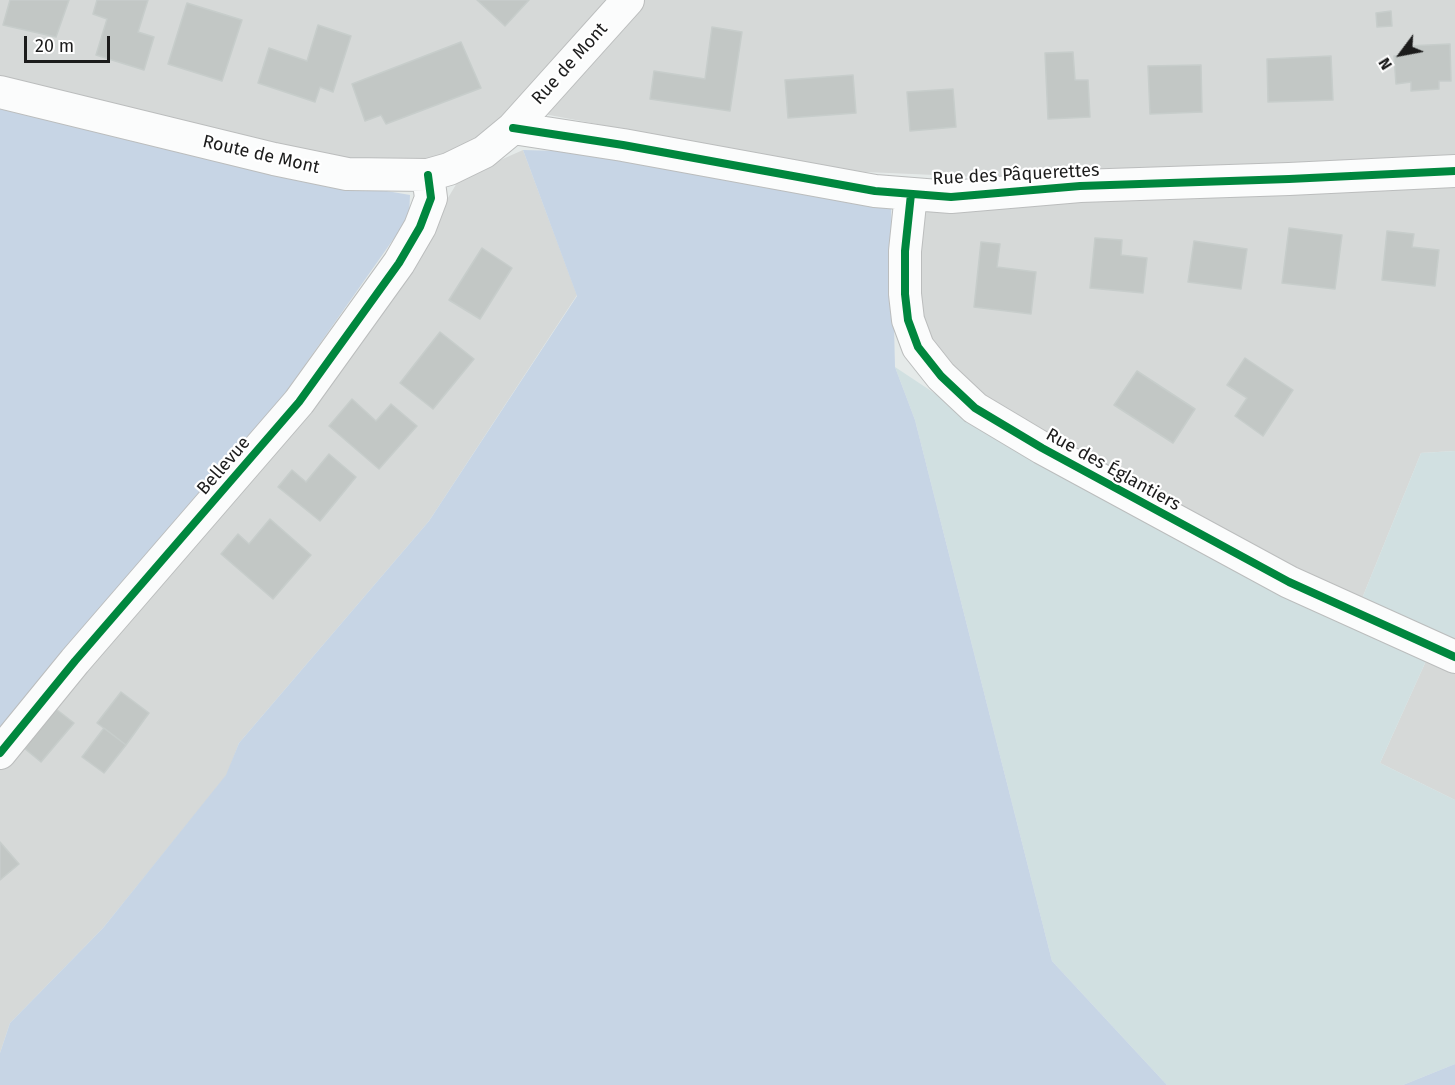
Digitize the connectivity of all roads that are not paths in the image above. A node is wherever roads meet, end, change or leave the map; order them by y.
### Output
1 (628, 0) edge
2 (0, 92) edge
3 (513, 128) junction
4 (1455, 171) edge
5 (428, 175) junction
6 (911, 194) junction
7 (1455, 657) edge
8 (0, 753) edge

1 - 3 street, Rue de Mont
2 - 5 street, Route de Mont
3 - 5 street, Route de Mont
3 - 6 street, Rue des Pâquerettes
4 - 6 street, Rue des Pâquerettes
5 - 8 street, Bellevue
6 - 7 street, Rue des Églantiers

